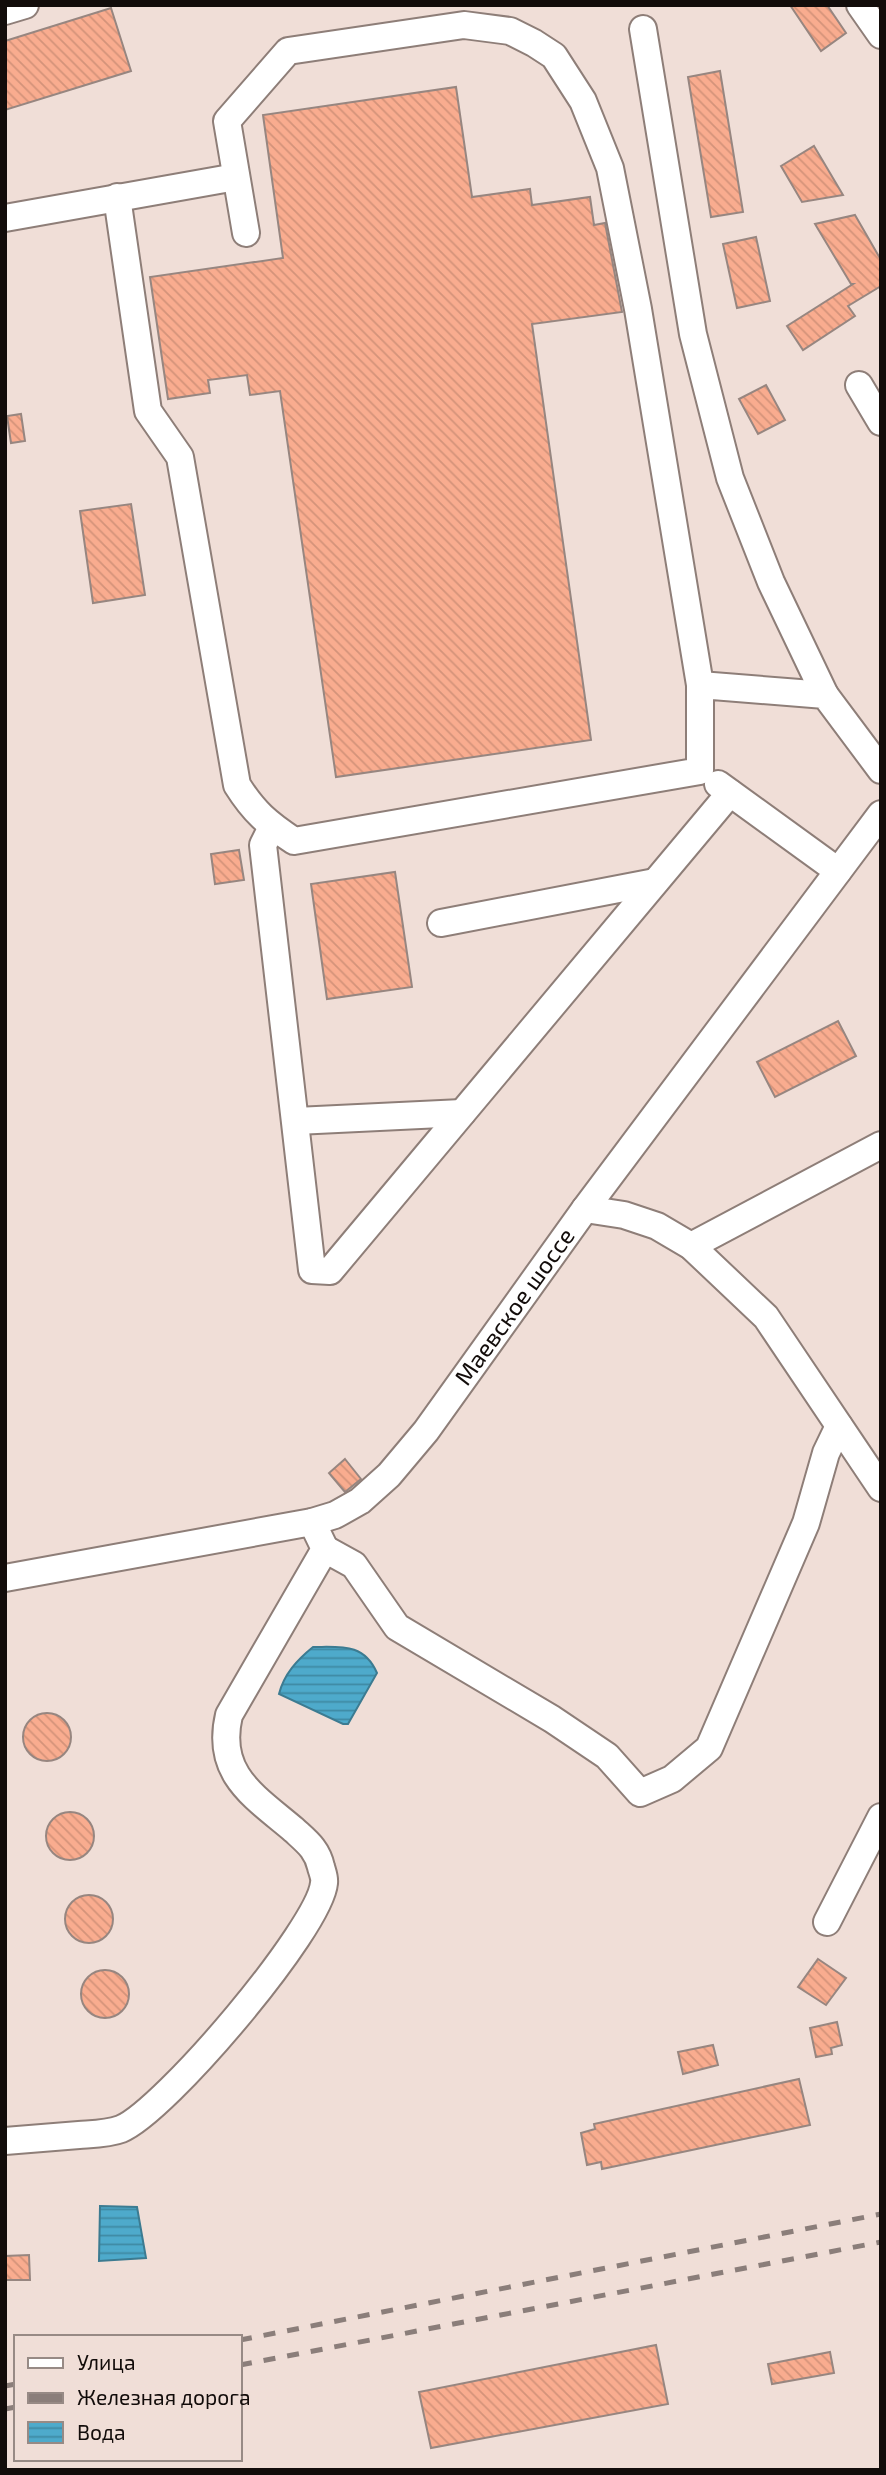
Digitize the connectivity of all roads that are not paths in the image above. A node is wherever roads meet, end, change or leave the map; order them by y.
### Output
1 (25, 5) edge
2 (860, 5) edge
3 (5, 11) edge
4 (643, 29) dead end
5 (881, 34) edge
6 (236, 177) junction
7 (117, 197) junction
8 (5, 218) edge
9 (246, 233) dead end
10 (859, 385) dead end
11 (881, 422) edge
12 (700, 685) junction
13 (825, 695) junction
14 (881, 770) edge
15 (699, 771) junction
16 (730, 793) junction
17 (881, 814) edge
18 (272, 827) junction
19 (838, 872) junction
20 (655, 882) junction
21 (441, 923) dead end
22 (462, 1113) junction
23 (296, 1121) junction
24 (881, 1145) edge
25 (585, 1209) junction
26 (691, 1246) junction
27 (839, 1426) junction
28 (881, 1488) edge
29 (312, 1522) junction
30 (325, 1549) junction
31 (5, 1578) edge
32 (881, 1817) edge
33 (827, 1922) dead end
34 (5, 2141) edge

1 - 3 street
2 - 5 street
4 - 13 street
6 - 7 street
6 - 9 street
6 - 12 street
7 - 8 street
7 - 18 street
10 - 11 street
12 - 13 street
12 - 15 street
13 - 14 street
15 - 16 street
15 - 18 street
16 - 19 street
16 - 20 street
17 - 19 street, Маевское шоссе
18 - 23 street
19 - 25 street, Маевское шоссе
20 - 21 street
20 - 22 street
22 - 23 street
22 - 23 street
24 - 26 street
25 - 26 street
25 - 29 street, Маевское шоссе
26 - 27 street
27 - 28 street
27 - 30 street
29 - 30 street
29 - 31 street, Маевское шоссе
30 - 34 street
32 - 33 street

